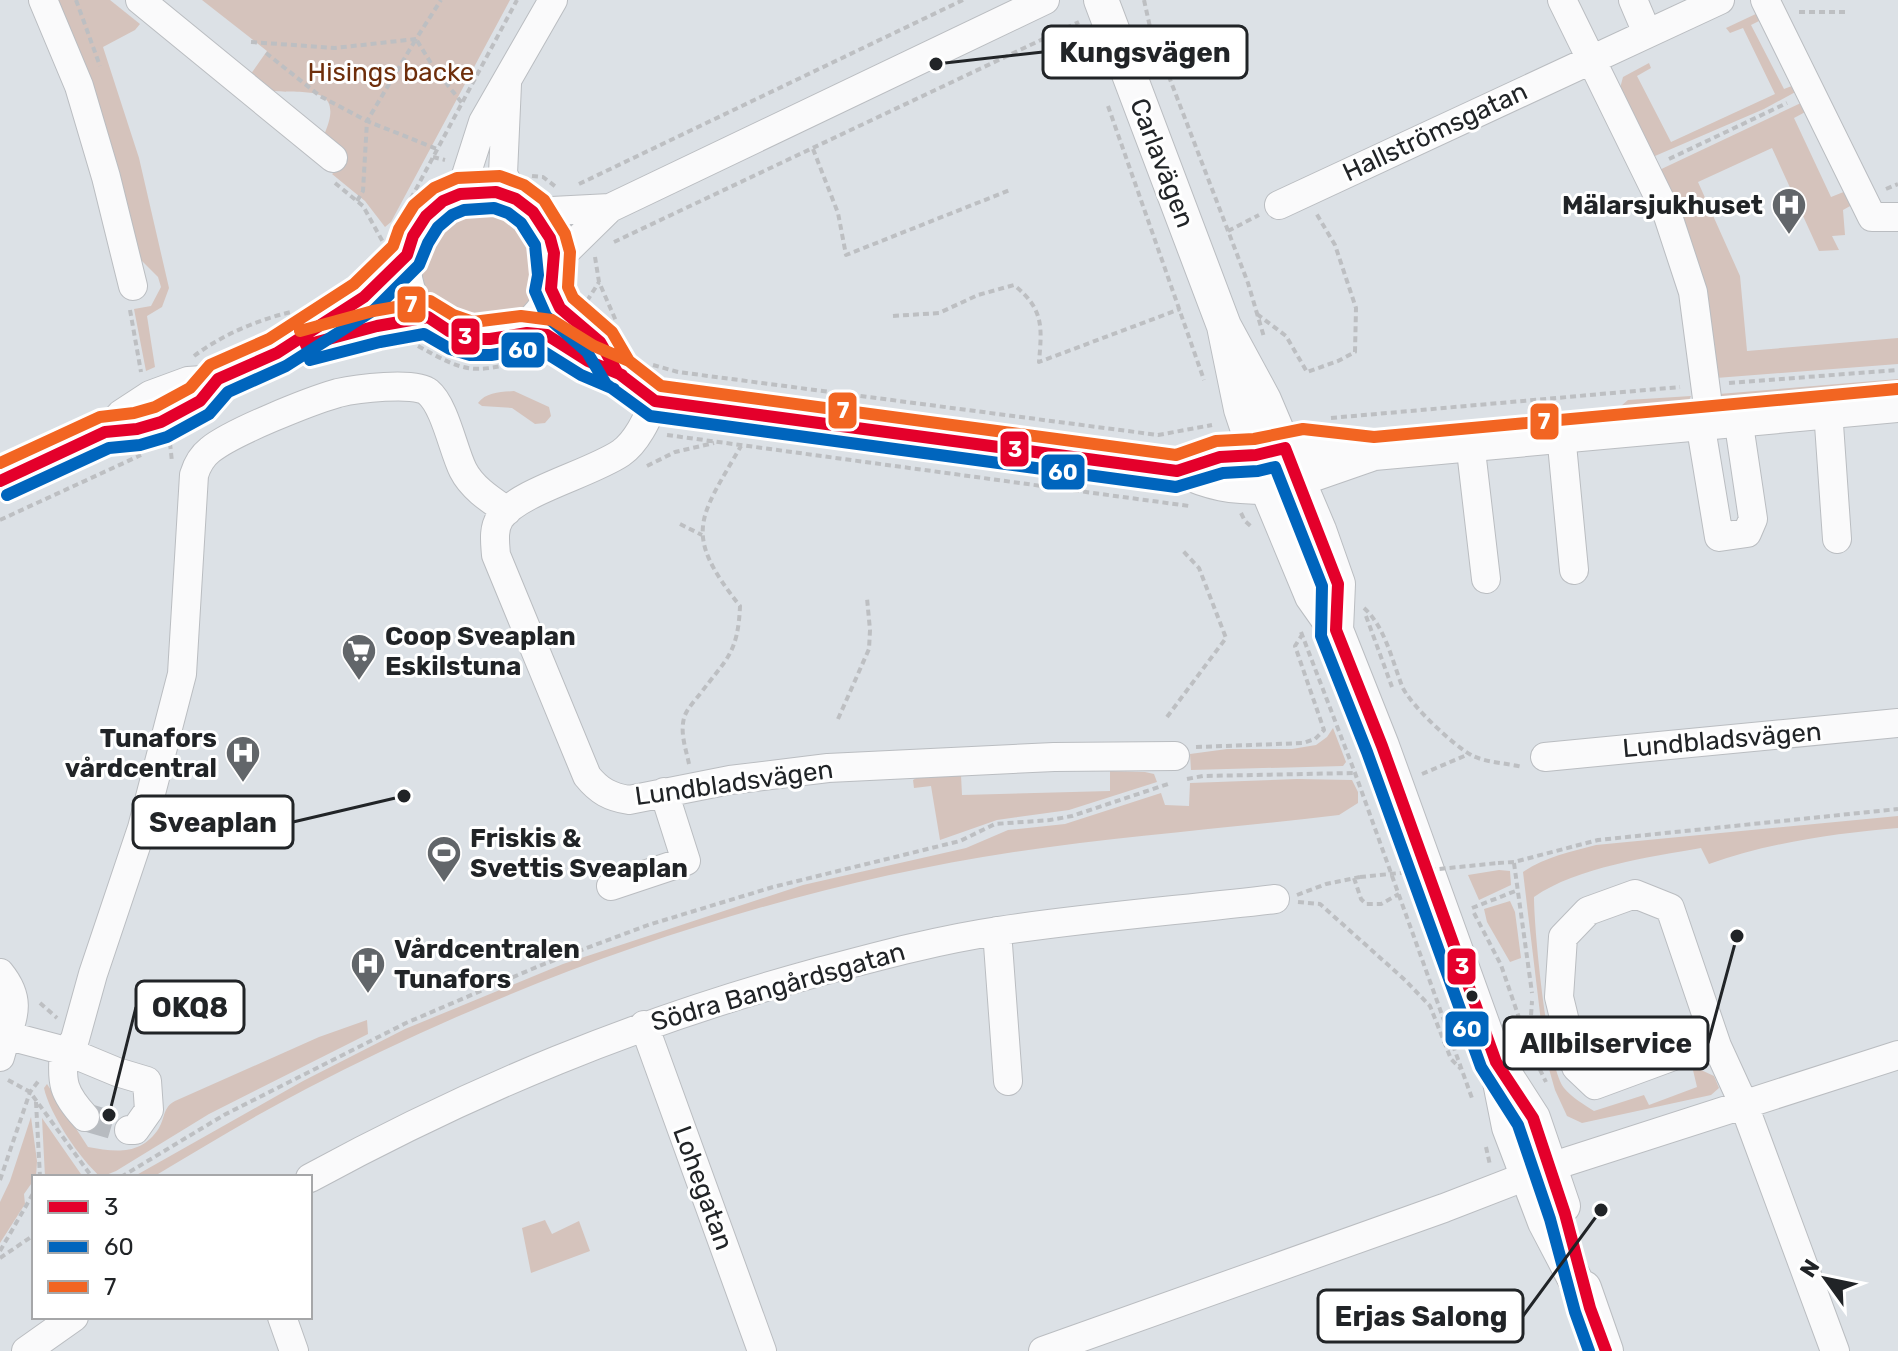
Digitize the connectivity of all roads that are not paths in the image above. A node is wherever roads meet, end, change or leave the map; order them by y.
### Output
1 (43, 0) edge
2 (140, 0) edge
3 (553, 0) edge
4 (1045, 0) edge
5 (1562, 0) edge
6 (1633, 0) edge
7 (1720, 0) edge
8 (1767, 5) edge
9 (1089, 11) edge
10 (1647, 33) junction
11 (1591, 59) junction
12 (508, 80) junction
13 (333, 158) road end
14 (460, 194) junction
15 (526, 196) junction
16 (1279, 205) road end
17 (610, 208) junction
18 (1898, 217) edge
19 (393, 249) junction
20 (553, 276) junction
21 (133, 286) road end
22 (428, 317) junction
23 (509, 334) junction
24 (277, 353) junction
25 (630, 366) junction
26 (218, 379) junction
27 (655, 401) junction
28 (1898, 405) edge
29 (1828, 410) junction
30 (1716, 420) junction
31 (105, 432) junction
32 (1561, 434) junction
33 (1470, 442) junction
34 (1271, 452) junction
35 (1374, 453) junction
36 (1177, 471) junction
37 (0, 481) edge
38 (1283, 485) junction
39 (507, 511) junction
40 (1837, 539) dead end
41 (1574, 570) dead end
42 (1486, 579) dead end
43 (1898, 723) edge
44 (1545, 757) road end
45 (1177, 773) road end
46 (664, 792) junction
47 (611, 886) dead end
48 (1275, 899) road end
49 (997, 931) junction
50 (0, 973) edge
51 (644, 1025) junction
52 (2, 1037) edge
53 (1717, 1046) junction
54 (1898, 1055) edge
55 (1008, 1081) dead end
56 (1744, 1105) junction
57 (85, 1117) tunnel mouth
58 (129, 1130) dead end
59 (1538, 1171) junction
60 (312, 1177) edge
61 (71, 1319) edge
62 (283, 1319) edge
63 (26, 1351) edge
64 (294, 1351) edge
65 (762, 1351) edge
66 (1043, 1351) edge
67 (1606, 1351) edge
68 (1835, 1351) edge

1 - 21 street
2 - 13 street
3 - 12 street
4 - 17 street
5 - 11 street
6 - 10 street
7 - 10 street, Hallströmsgatan
8 - 18 street
9 - 34 main road, Carlavägen
10 - 11 street, Hallströmsgatan
11 - 16 street, Hallströmsgatan
11 - 30 street
12 - 14 street
12 - 15 street
14 - 15 street
14 - 19 street
15 - 17 street
15 - 20 street
17 - 20 street
19 - 22 street
19 - 24 street
20 - 23 street
20 - 25 street
22 - 23 street
22 - 24 street
23 - 25 street
24 - 26 street
25 - 27 street
26 - 31 street
26 - 31 street
27 - 36 street
27 - 39 street
28 - 29 main road
29 - 30 main road
29 - 40 street
30 - 32 main road
31 - 37 street
32 - 33 main road
32 - 41 street
33 - 35 main road
33 - 42 street
34 - 35 main road
34 - 36 street
34 - 38 main road, Carlavägen
35 - 38 main road
36 - 38 street
38 - 59 main road, Carlavägen
39 - 46 street, Lundbladsvägen
39 - 52 street
43 - 44 street, Lundbladsvägen
45 - 46 street, Lundbladsvägen
46 - 47 street
48 - 49 street, Södra Bangårdsgatan
49 - 51 street, Södra Bangårdsgatan
49 - 55 street
50 - 52 street
51 - 60 street, Södra Bangårdsgatan
51 - 65 street, Lohegatan
53 - 53 street
53 - 56 street
54 - 56 street
56 - 59 street
56 - 68 street
57 - 58 street
59 - 66 street
59 - 67 main road, Carlavägen
61 - 63 street
62 - 64 street

